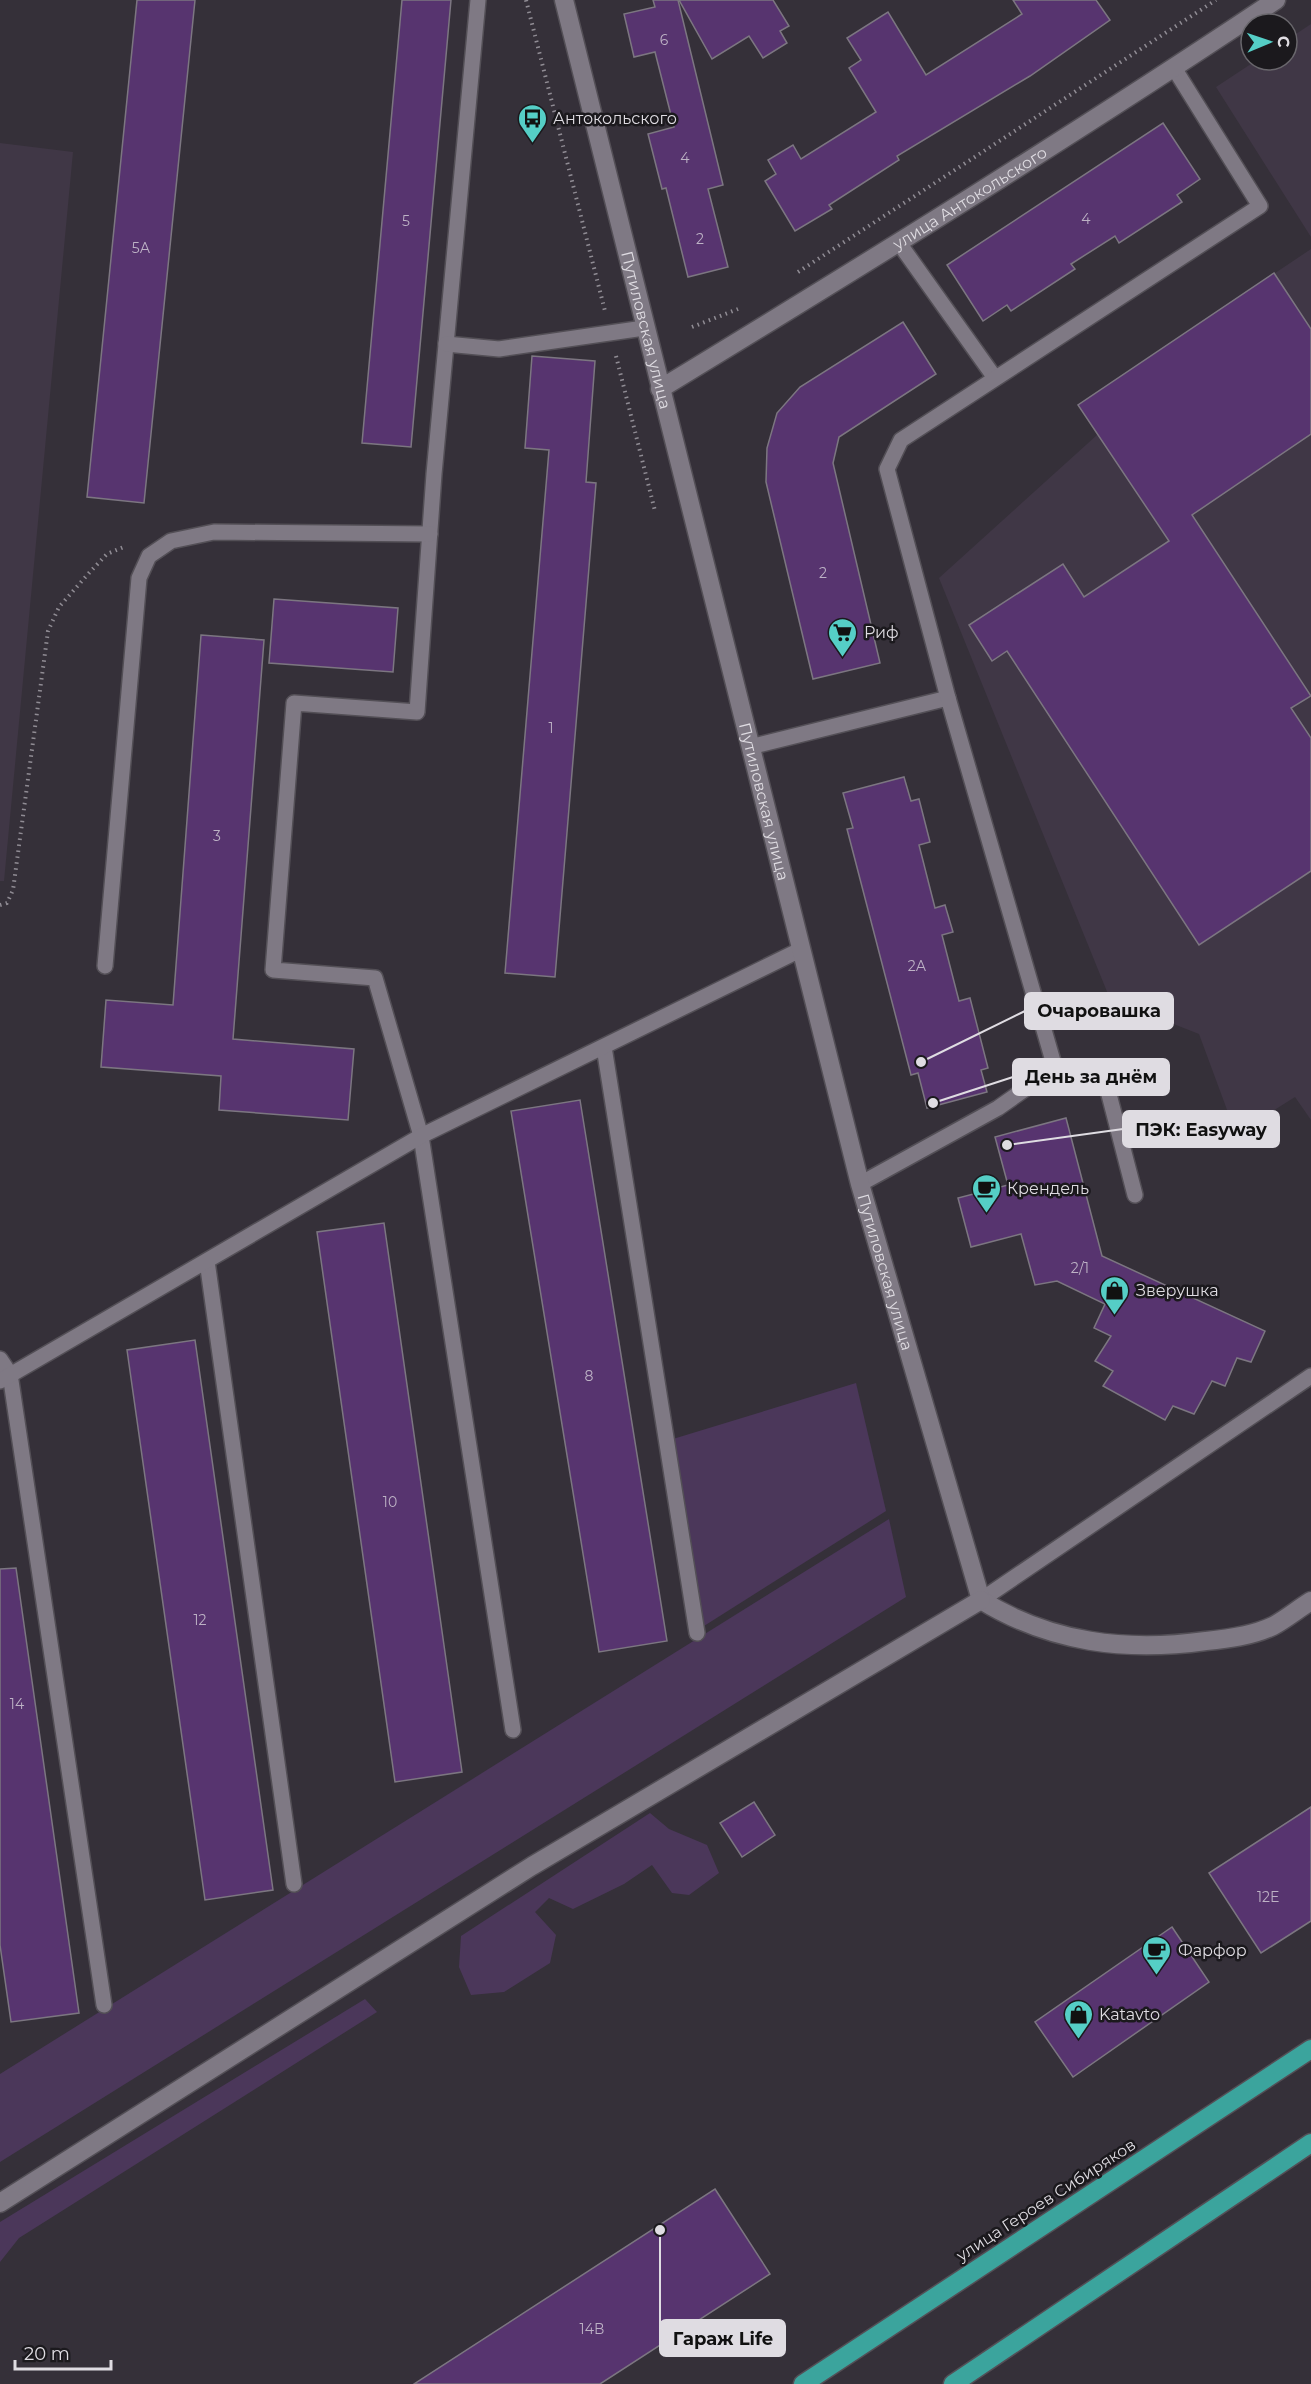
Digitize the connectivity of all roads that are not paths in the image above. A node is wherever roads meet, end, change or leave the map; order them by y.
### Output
1 (478, 0) edge
2 (1276, 0) edge
3 (565, 1) edge
4 (1174, 68) junction
5 (899, 243) junction
6 (644, 328) junction
7 (446, 344) junction
8 (995, 378) junction
9 (660, 389) junction
10 (430, 534) junction
11 (948, 698) junction
12 (750, 747) junction
13 (802, 949) junction
14 (105, 966) dead end
15 (604, 1047) junction
16 (1055, 1068) junction
17 (422, 1136) junction
18 (860, 1184) junction
19 (1135, 1195) dead end
20 (207, 1261) junction
21 (0, 1359) edge
22 (1311, 1376) edge
23 (5, 1378) edge
24 (981, 1600) junction
25 (1311, 1601) edge
26 (697, 1633) dead end
27 (513, 1730) dead end
28 (294, 1884) dead end
29 (104, 2005) dead end
30 (1311, 2049) edge
31 (1311, 2143) edge
32 (0, 2203) edge
33 (803, 2384) edge
34 (953, 2384) edge

1 - 7 lane
2 - 4 street, улица Антокольского
3 - 6 street, Путиловская улица
4 - 5 street, улица Антокольского
4 - 8 lane
5 - 8 lane
5 - 9 street, улица Антокольского
6 - 7 lane
6 - 9 street, Путиловская улица
7 - 10 lane
8 - 11 lane
9 - 12 street, Путиловская улица
10 - 14 lane
10 - 17 lane
11 - 12 lane
11 - 16 lane
12 - 13 street, Путиловская улица
13 - 15 lane
13 - 18 street, Путиловская улица
15 - 17 lane
15 - 26 lane
16 - 18 lane
16 - 19 lane
17 - 20 lane
17 - 27 lane
18 - 24 street, Путиловская улица
20 - 23 lane
20 - 28 lane
21 - 23 lane
22 - 24 lane
23 - 29 lane
24 - 25 street
24 - 32 street
30 - 33 highway, улица Героев Сибиряков
31 - 34 highway

